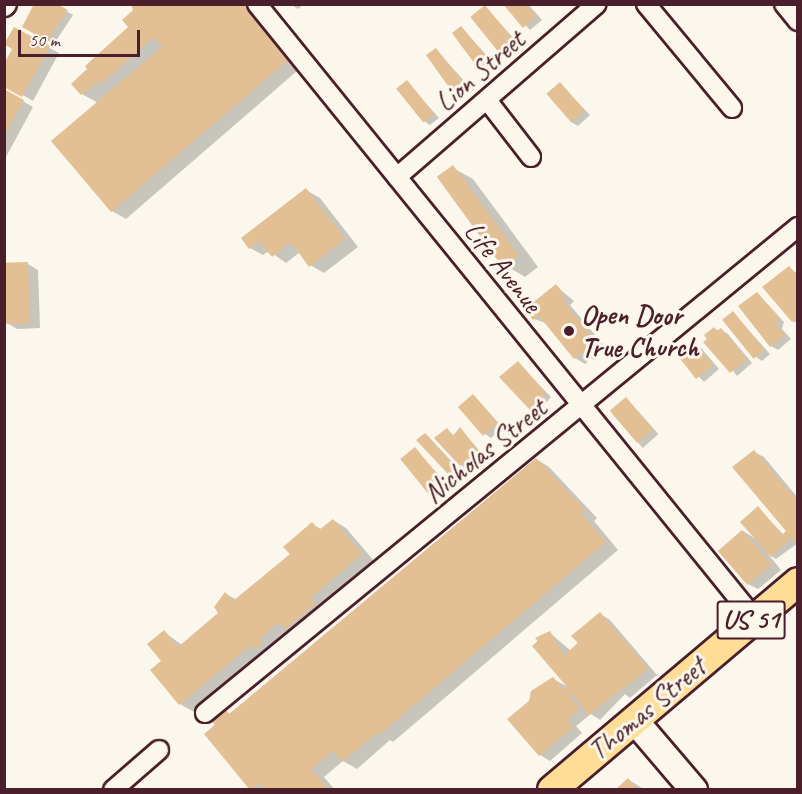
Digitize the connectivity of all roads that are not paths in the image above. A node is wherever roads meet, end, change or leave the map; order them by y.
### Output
1 (257, 4) edge
2 (597, 4) edge
3 (646, 4) edge
4 (784, 4) edge
5 (798, 21) edge
6 (488, 100) junction
7 (732, 108) dead end
8 (531, 158) dead end
9 (397, 177) junction
10 (798, 227) edge
11 (581, 408) junction
12 (798, 582) edge
13 (754, 618) junction
14 (205, 713) dead end
15 (635, 721) junction
16 (159, 750) dead end
17 (113, 789) edge
18 (552, 789) edge
19 (694, 789) edge

1 - 9 street, Life Avenue
2 - 6 street, Lion Street
3 - 7 street
4 - 5 street
6 - 8 street
6 - 9 street, Lion Street
9 - 11 street, Life Avenue
10 - 11 street, Nicholas Street
11 - 13 street, Life Avenue
11 - 14 street, Nicholas Street
12 - 13 main road, Thomas Street / US 51
13 - 15 main road, Thomas Street / US 51
15 - 18 main road, Thomas Street / US 51
15 - 19 main road
16 - 17 street

